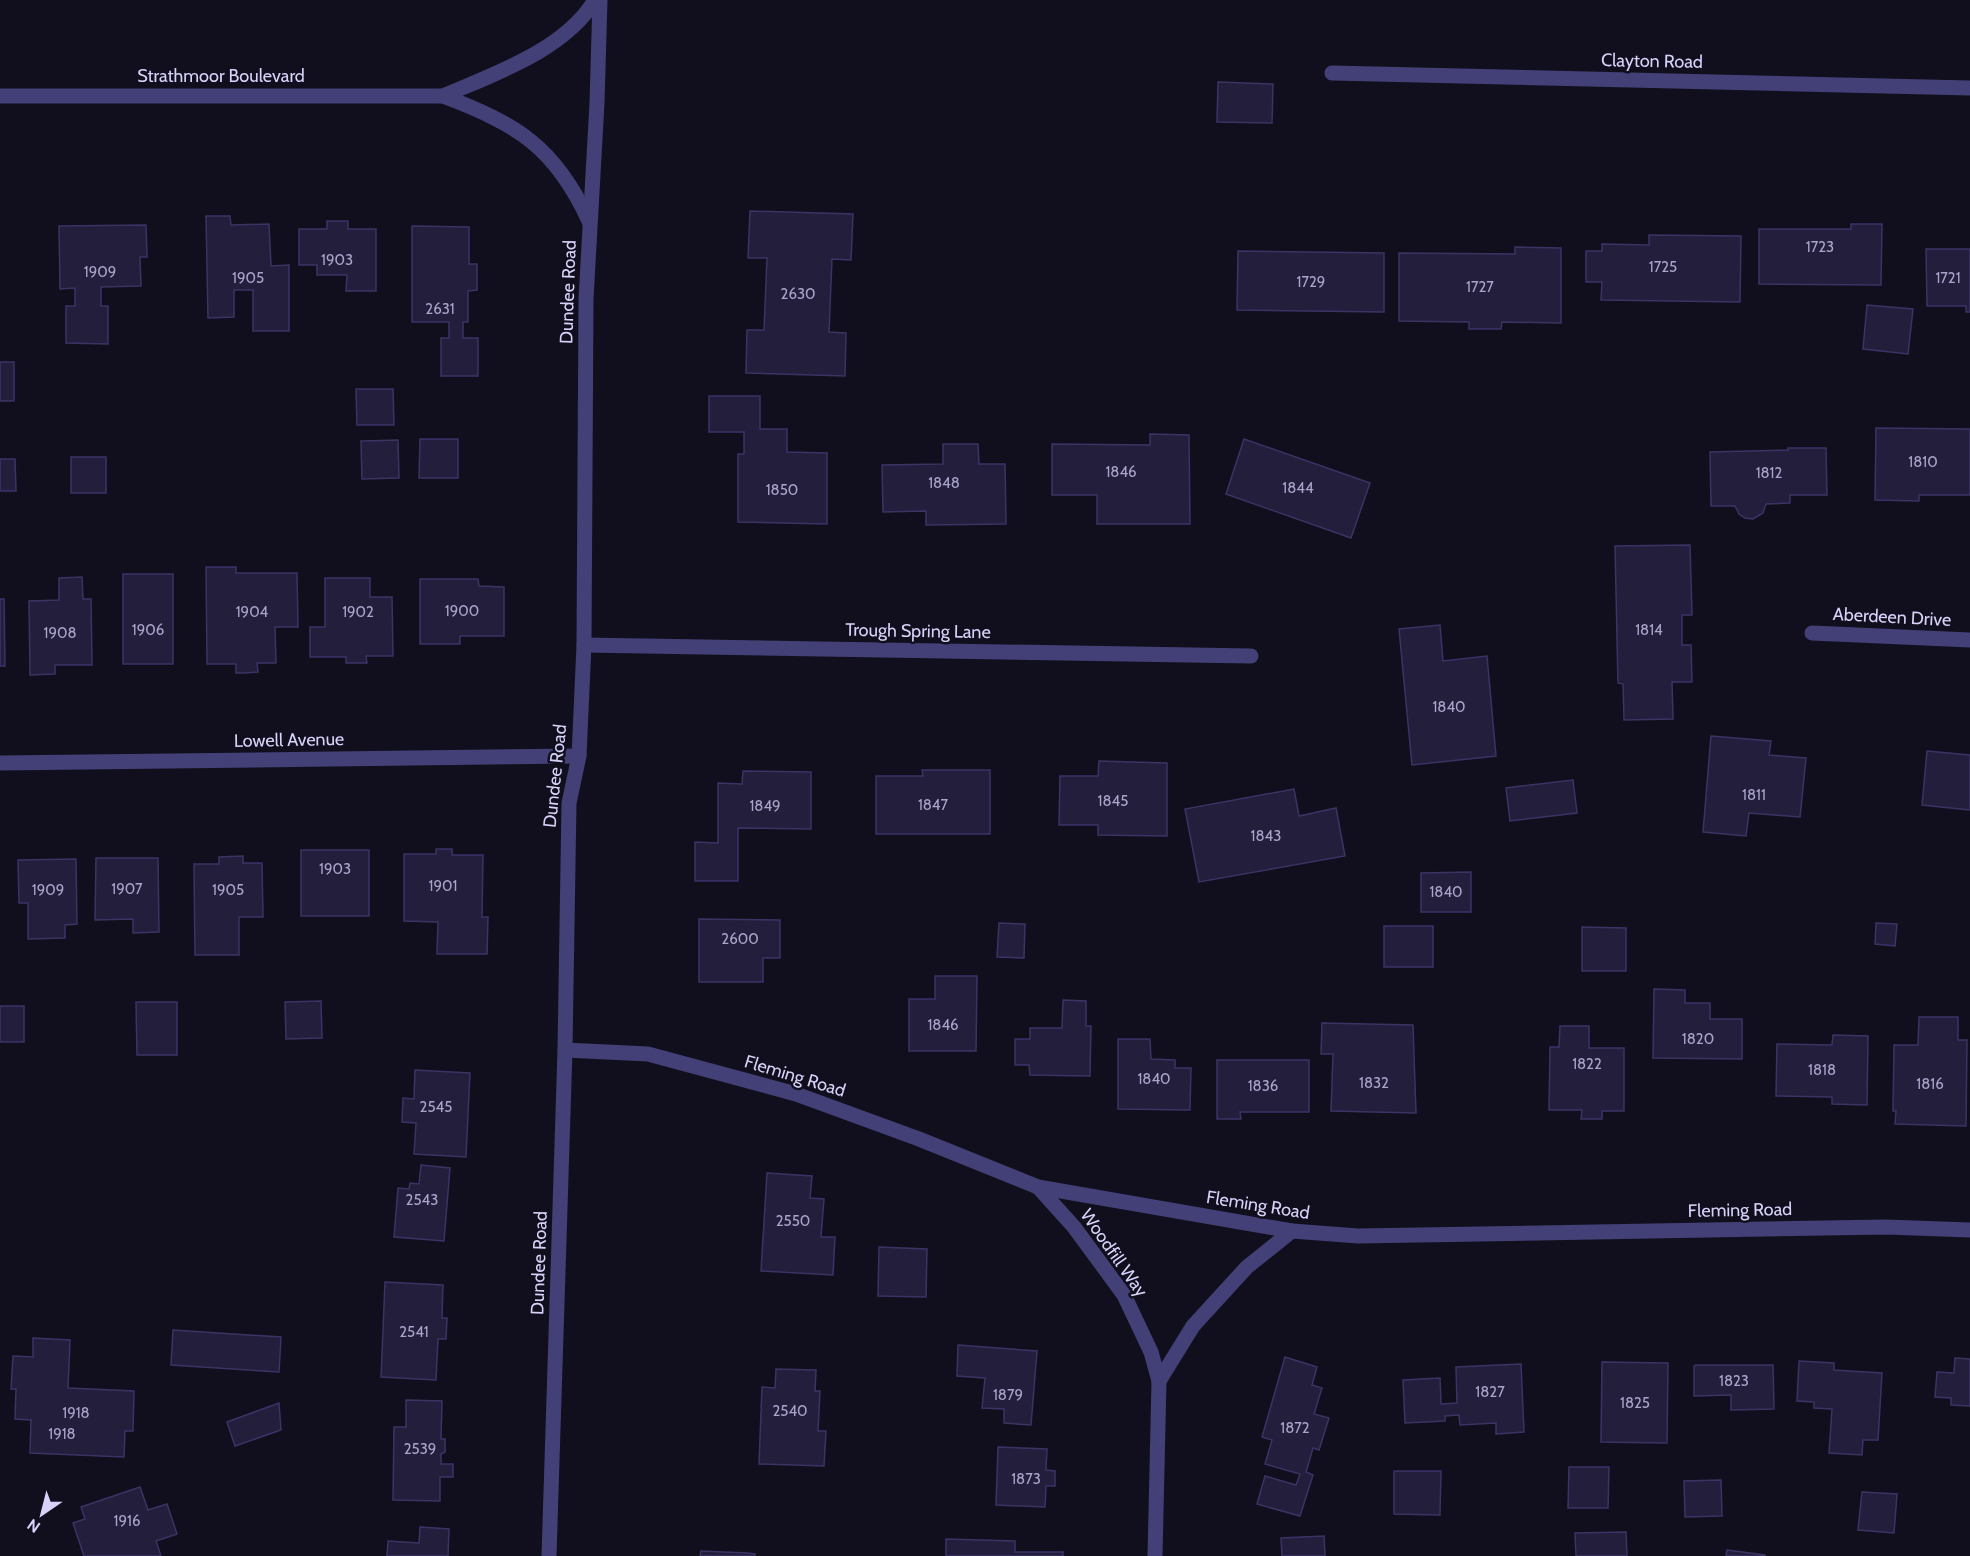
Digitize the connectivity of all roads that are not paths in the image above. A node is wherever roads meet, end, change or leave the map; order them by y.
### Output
1 (595, 0) edge
2 (600, 0) edge
3 (1332, 73) dead end
4 (1970, 88) edge
5 (0, 96) edge
6 (443, 96) junction
7 (590, 224) junction
8 (1812, 633) dead end
9 (1970, 640) edge
10 (584, 645) junction
11 (1251, 656) dead end
12 (579, 756) junction
13 (0, 763) edge
14 (565, 1050) junction
15 (1038, 1186) junction
16 (1970, 1230) edge
17 (1292, 1231) junction
18 (1159, 1381) junction
19 (549, 1556) edge
20 (1155, 1556) edge

1 - 6 street, Strathmoor Boulevard
2 - 7 street, Dundee Road
3 - 4 street, Clayton Road
5 - 6 street, Strathmoor Boulevard
6 - 7 street, Strathmoor Boulevard
7 - 10 street, Dundee Road
8 - 9 street, Aberdeen Drive
10 - 11 street, Trough Spring Lane
10 - 12 street, Dundee Road
12 - 13 street, Lowell Avenue
12 - 14 street, Dundee Road
14 - 15 street, Fleming Road
14 - 19 street, Dundee Road
15 - 17 street, Fleming Road
15 - 18 street, Woodfill Way
16 - 17 street, Fleming Road
17 - 18 street
18 - 20 street, Woodfill Way

